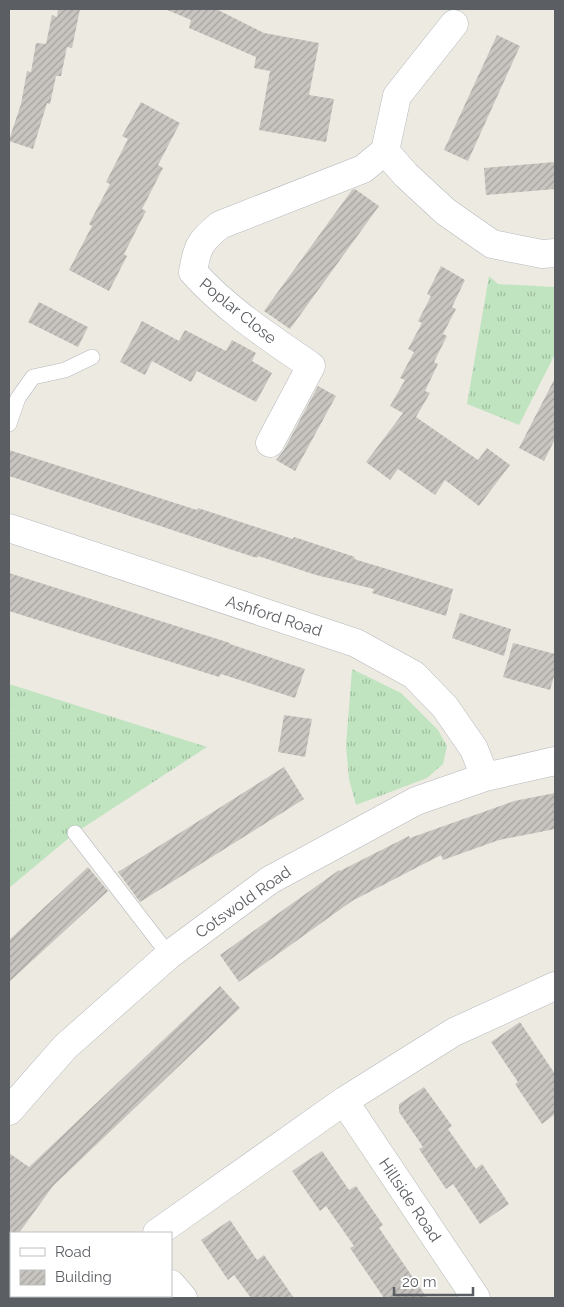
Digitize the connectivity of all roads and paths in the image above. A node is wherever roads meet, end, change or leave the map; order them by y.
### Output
1 (454, 24) dead end
2 (385, 151) junction
3 (555, 253) edge
4 (92, 357) dead end
5 (9, 424) edge
6 (270, 443) dead end
7 (9, 528) edge
8 (555, 760) edge
9 (485, 777) junction
10 (75, 833) dead end
11 (169, 955) junction
12 (552, 993) edge
13 (344, 1101) junction
14 (9, 1111) edge
15 (158, 1232) edge
16 (172, 1285) edge
17 (183, 1298) edge
18 (476, 1298) edge

1 - 2 street
2 - 3 street
2 - 6 street, Poplar Close
4 - 5 lane
7 - 9 street, Ashford Road
8 - 9 street, Cotswold Road
9 - 11 street, Cotswold Road
10 - 11 lane
11 - 14 street, Cotswold Road
12 - 13 street
13 - 15 street
13 - 18 street, Hillside Road
16 - 17 street

